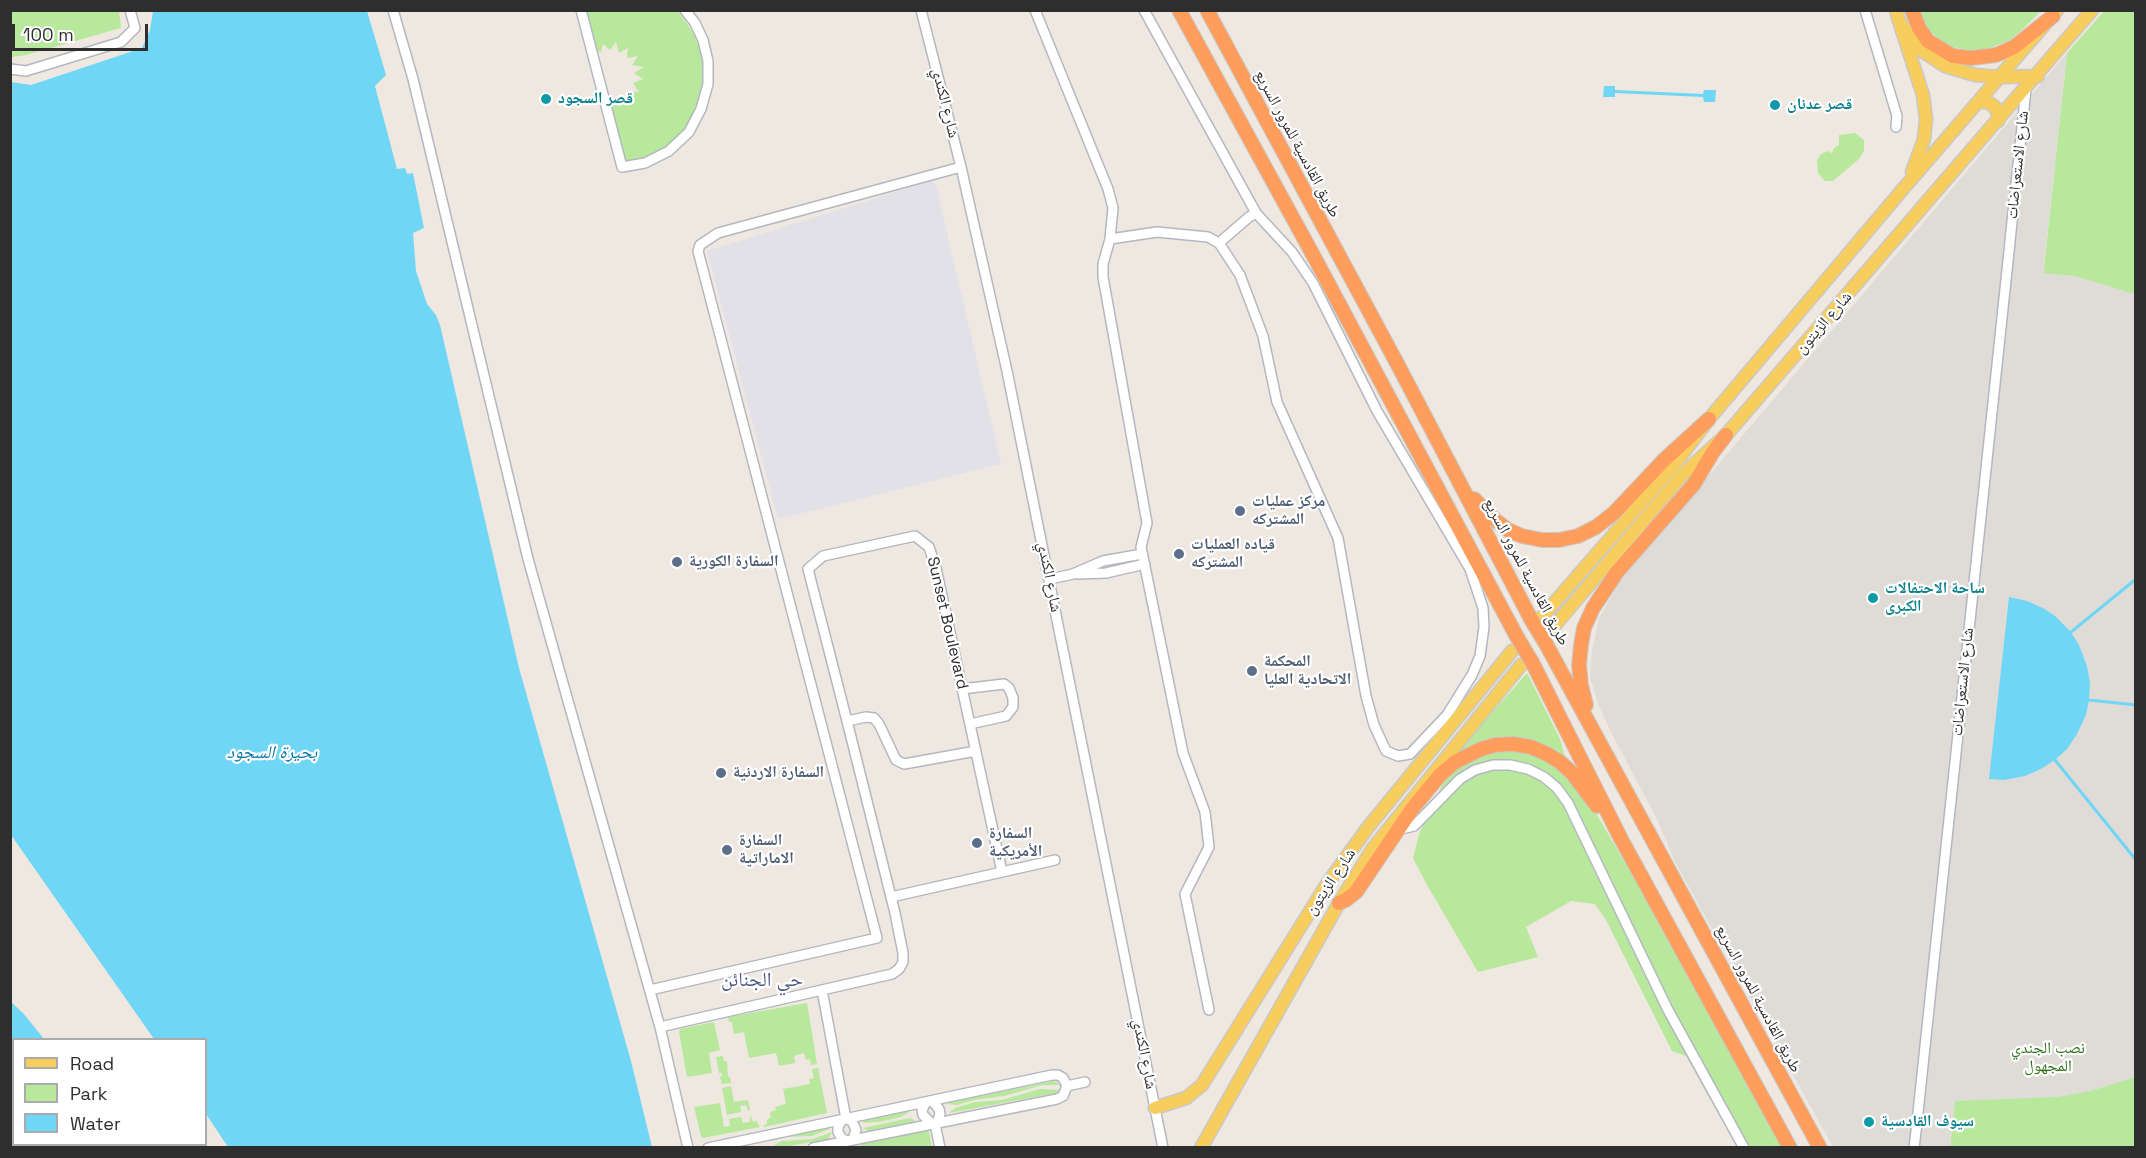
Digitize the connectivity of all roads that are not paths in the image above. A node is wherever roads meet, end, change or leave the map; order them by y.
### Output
1 (130, 10) edge
2 (393, 10) edge
3 (581, 10) edge
4 (685, 10) edge
5 (921, 10) edge
6 (1035, 10) edge
7 (1144, 10) edge
8 (1179, 10) edge
9 (1207, 10) edge
10 (1865, 10) edge
11 (1912, 10) edge
12 (2092, 10) edge
13 (2055, 13) edge
14 (1897, 16) edge
15 (10, 69) edge
16 (2038, 76) junction
17 (2001, 77) junction
18 (2026, 89) junction
19 (1979, 102) junction
20 (1998, 121) junction
21 (1896, 127) dead end
22 (961, 167) junction
23 (1903, 189) junction
24 (1256, 213) junction
25 (1110, 238) junction
26 (1220, 243) junction
27 (1709, 419) junction
28 (1696, 435) junction
29 (1726, 435) junction
30 (1714, 447) junction
31 (1462, 487) junction
32 (1143, 554) junction
33 (1145, 564) junction
34 (1073, 574) junction
35 (1050, 579) junction
36 (1537, 619) junction
37 (1550, 631) dead end
38 (1515, 644) junction
39 (1527, 663) junction
40 (962, 689) junction
41 (847, 721) junction
42 (970, 724) junction
43 (1596, 736) junction
44 (976, 751) junction
45 (1369, 826) junction
46 (1397, 830) junction
47 (1621, 839) junction
48 (1384, 840) junction
49 (1055, 860) dead end
50 (1002, 872) junction
51 (891, 897) junction
52 (1339, 903) joint
53 (650, 990) junction
54 (822, 990) junction
55 (1209, 1010) dead end
56 (660, 1027) junction
57 (1085, 1082) dead end
58 (1067, 1086) junction
59 (929, 1102) junction
60 (1155, 1108) junction
61 (845, 1119) junction
62 (935, 1124) junction
63 (762, 1136) junction
64 (850, 1140) junction
65 (688, 1148) edge
66 (708, 1148) edge
67 (764, 1148) edge
68 (813, 1148) edge
69 (940, 1148) edge
70 (1163, 1148) edge
71 (1201, 1148) edge
72 (1744, 1148) edge
73 (1790, 1148) edge
74 (1820, 1148) edge
75 (1914, 1148) edge

1 - 15 street
2 - 53 street
3 - 4 street
5 - 22 street, شارع الكندي
6 - 25 street
7 - 24 street
8 - 38 highway
9 - 31 highway, طريق القادسية للمرور السريع
10 - 21 street
11 - 13 highway
12 - 16 main road, شارع الزيتون
13 - 17 main road, شارع الزيتون
14 - 17 main road
14 - 23 main road
16 - 17 main road
16 - 18 main road, شارع الزيتون
17 - 19 main road, شارع الزيتون
18 - 20 main road, شارع الزيتون
18 - 75 street, شارع الاستعراضات
19 - 20 main road
19 - 23 main road, شارع الزيتون
20 - 29 main road, شارع الزيتون
22 - 35 street, شارع الكندي
22 - 53 street
23 - 27 main road, شارع الزيتون
24 - 26 street
24 - 26 street
25 - 26 street
25 - 32 street
27 - 28 main road, شارع الزيتون
27 - 31 highway
28 - 30 main road
28 - 36 main road, شارع الزيتون
29 - 30 main road, شارع الزيتون
29 - 43 highway
30 - 37 main road, شارع الزيتون
31 - 36 highway, طريق القادسية للمرور السريع
32 - 33 street
32 - 34 street
33 - 34 street
33 - 55 street
34 - 35 street
35 - 60 street, شارع الكندي
36 - 43 highway, طريق القادسية للمرور السريع, bridge
38 - 39 highway, bridge
38 - 45 main road, شارع الزيتون
39 - 47 highway
39 - 48 main road
40 - 41 street, Sunset Boulevard
40 - 42 street, Sunset Boulevard
40 - 42 street
41 - 44 street
41 - 51 street, Sunset Boulevard
42 - 44 street, Sunset Boulevard
43 - 74 highway, طريق القادسية للمرور السريع
44 - 50 street, Sunset Boulevard
45 - 48 main road
45 - 60 main road, شارع الزيتون
46 - 47 highway
46 - 48 highway
46 - 72 street
47 - 73 highway
48 - 52 highway
49 - 50 street
50 - 51 street
51 - 54 street, Sunset Boulevard
52 - 71 main road, شارع الزيتون
53 - 56 street
54 - 56 street, Sunset Boulevard
54 - 61 street
56 - 65 street
57 - 58 street
58 - 59 street
58 - 62 street
59 - 61 street
59 - 62 street
59 - 62 street
60 - 70 street, شارع الكندي
61 - 63 street
61 - 64 street
61 - 64 street
62 - 64 street
62 - 69 street
63 - 66 street
63 - 67 street
64 - 68 street

